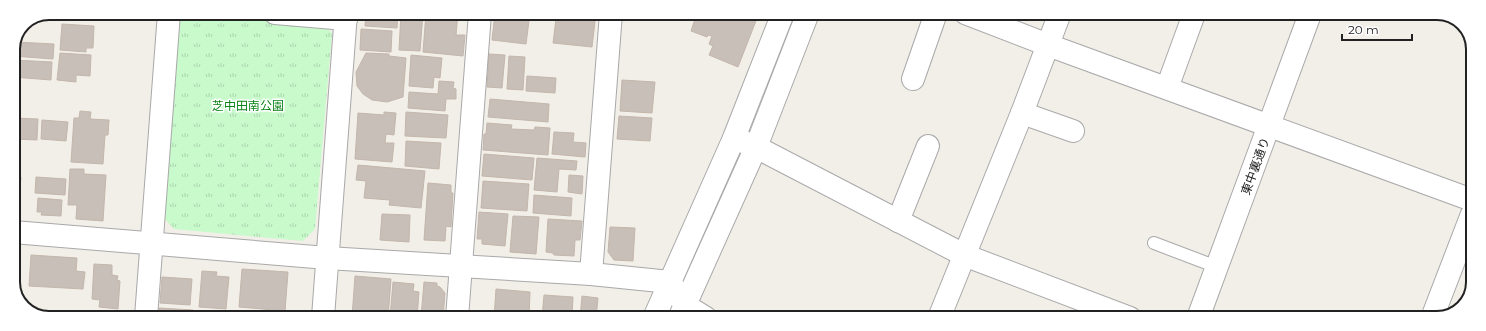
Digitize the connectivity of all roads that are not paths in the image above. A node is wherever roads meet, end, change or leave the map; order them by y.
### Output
1 (168, 20) edge
2 (346, 20) edge
3 (479, 20) edge
4 (610, 20) edge
5 (780, 20) edge
6 (805, 20) edge
7 (934, 20) edge
8 (983, 20) edge
9 (1058, 20) edge
10 (1192, 20) edge
11 (1308, 20) edge
12 (1048, 45) junction
13 (913, 79) dead end
14 (1167, 88) junction
15 (1022, 113) junction
16 (1270, 125) junction
17 (1073, 131) dead end
18 (734, 138) junction
19 (928, 146) dead end
20 (756, 147) junction
21 (1466, 198) edge
22 (898, 221) junction
23 (1466, 230) edge
24 (20, 233) edge
25 (152, 243) junction
26 (1154, 243) dead end
27 (964, 255) junction
28 (327, 258) junction
29 (461, 266) junction
30 (1217, 267) junction
31 (591, 274) junction
32 (670, 282) junction
33 (1088, 310) edge
34 (146, 311) edge
35 (323, 311) edge
36 (458, 311) edge
37 (657, 311) edge
38 (682, 311) edge
39 (942, 311) edge
40 (1201, 311) edge
41 (1435, 311) edge

1 - 25 street
2 - 28 street
3 - 29 street
4 - 31 street
5 - 18 street
6 - 20 street
7 - 13 street
8 - 12 street
9 - 12 street
10 - 14 street
11 - 16 street, 東中裏通り
12 - 14 street
12 - 15 street
14 - 16 street
15 - 17 street
15 - 27 street
16 - 21 street
16 - 30 street, 東中裏通り
18 - 20 street
18 - 32 street
19 - 22 street
20 - 22 street
20 - 38 street
22 - 27 street
23 - 41 street
24 - 25 street
25 - 28 street
25 - 34 street
26 - 30 lane
27 - 33 street
27 - 39 street
28 - 29 street
28 - 35 street
29 - 31 street
29 - 36 street
30 - 40 street, 東中裏通り
31 - 32 street
32 - 37 street
32 - 38 street

